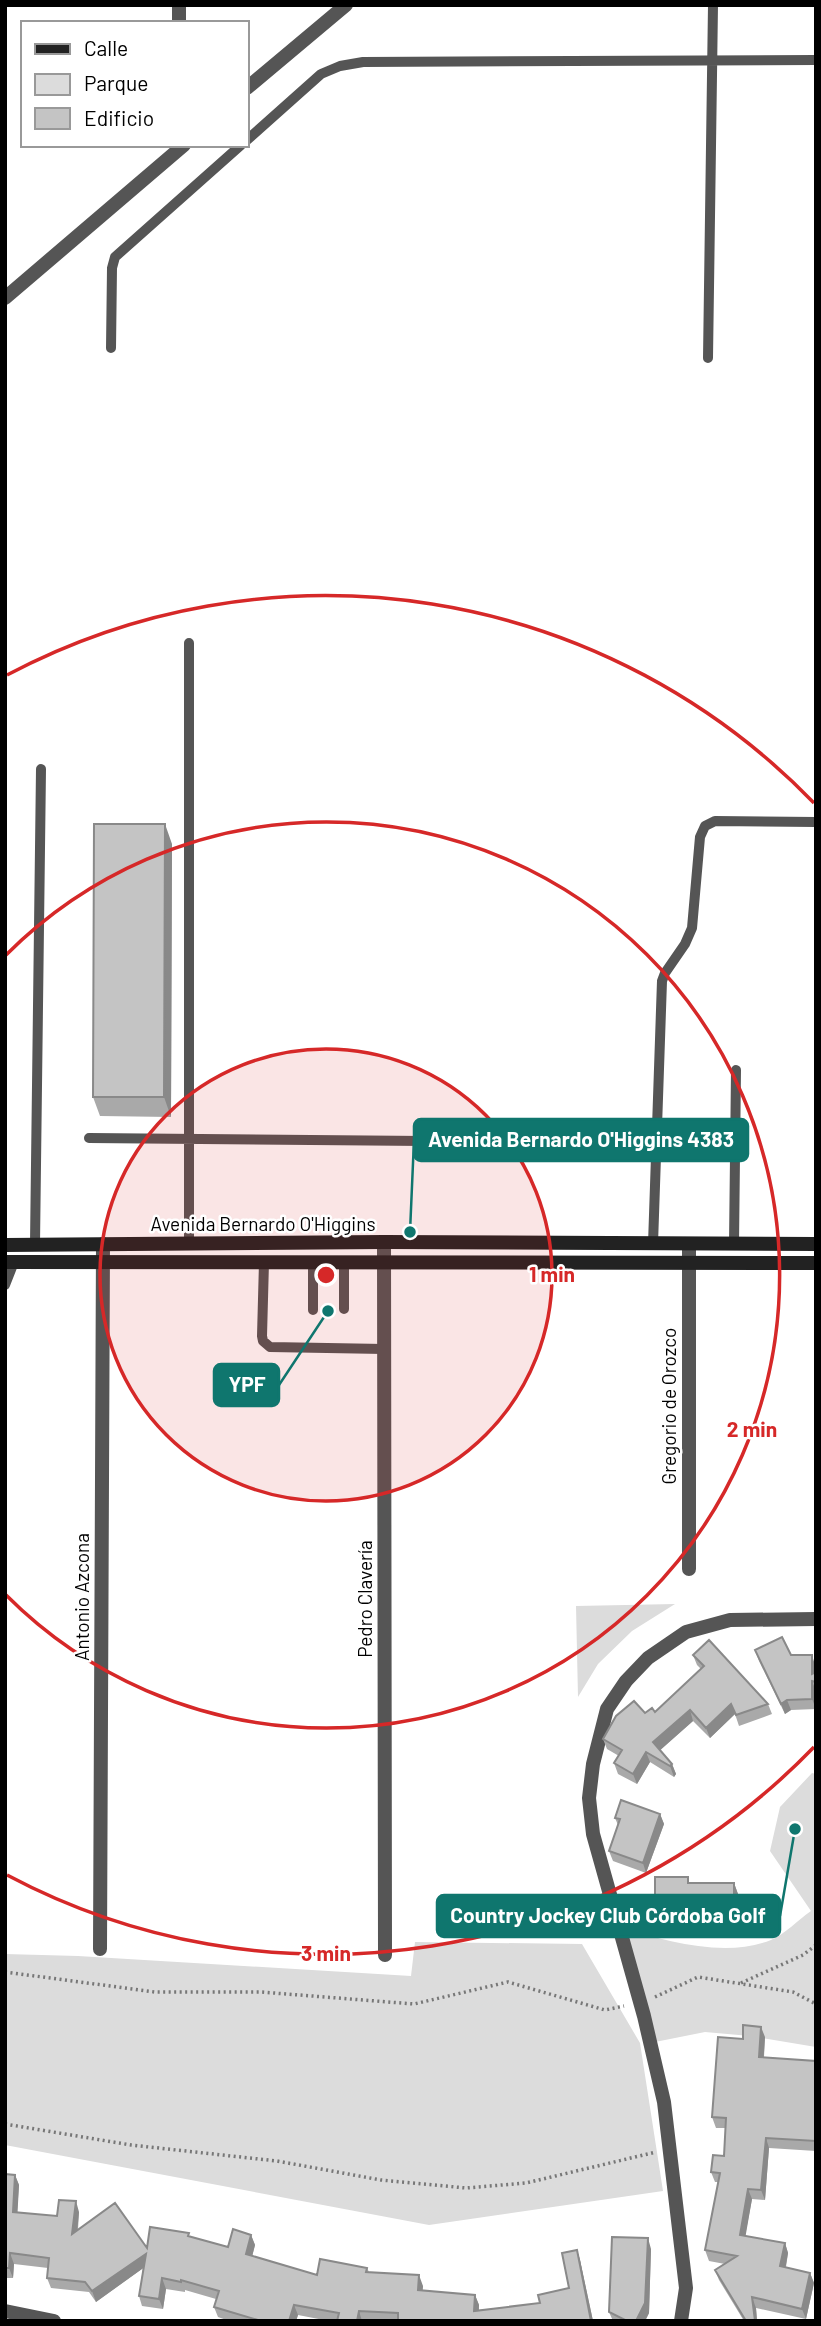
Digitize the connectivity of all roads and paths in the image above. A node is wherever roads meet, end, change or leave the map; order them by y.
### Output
1 (346, 5) edge
2 (713, 5) edge
3 (713, 60) junction
4 (816, 60) edge
5 (248, 87) edge
6 (248, 139) edge
7 (180, 147) edge
8 (239, 147) edge
9 (5, 298) edge
10 (111, 348) dead end
11 (708, 358) dead end
12 (189, 643) dead end
13 (41, 769) dead end
14 (816, 822) edge
15 (736, 1070) dead end
16 (89, 1138) dead end
17 (189, 1140) junction
18 (656, 1143) junction
19 (384, 1242) junction
20 (34, 1244) junction
21 (103, 1244) junction
22 (189, 1244) junction
23 (653, 1244) junction
24 (688, 1244) junction
25 (734, 1244) junction
26 (816, 1244) edge
27 (5, 1245) edge
28 (10, 1262) edge
29 (34, 1262) junction
30 (102, 1262) junction
31 (188, 1262) junction
32 (264, 1262) junction
33 (313, 1262) junction
34 (344, 1262) junction
35 (384, 1262) junction
36 (816, 1263) edge
37 (688, 1264) junction
38 (5, 1285) edge
39 (344, 1309) dead end
40 (313, 1310) dead end
41 (384, 1349) junction
42 (688, 1569) dead end
43 (816, 1619) edge
44 (816, 1945) edge
45 (100, 1949) dead end
46 (385, 1955) dead end
47 (5, 1972) edge
48 (739, 1983) junction
49 (640, 2004) junction
50 (816, 2004) edge
51 (5, 2124) edge
52 (669, 2148) junction
53 (5, 2311) edge
54 (54, 2321) edge
55 (681, 2321) edge

1 - 5 street
2 - 3 lane
3 - 4 lane
3 - 6 lane
3 - 11 lane
7 - 9 street
8 - 10 lane
12 - 17 lane
13 - 20 lane
14 - 18 lane
15 - 25 lane
16 - 17 lane
17 - 18 lane
17 - 22 lane
18 - 23 lane
19 - 22 main road, Avenida Bernardo O'Higgins
19 - 23 main road, Avenida Bernardo O'Higgins
19 - 35 street, Pedro Clavería
20 - 21 main road, Avenida Bernardo O'Higgins
20 - 27 main road, Avenida Bernardo O'Higgins
20 - 29 main road
21 - 22 main road, Avenida Bernardo O'Higgins
21 - 30 street, Antonio Azcona
22 - 31 main road
23 - 24 main road, Avenida Bernardo O'Higgins
24 - 25 main road, Avenida Bernardo O'Higgins
24 - 37 street, Gregorio de Orozco
25 - 26 main road, Avenida Bernardo O'Higgins
28 - 29 main road, Avenida Bernardo O'Higgins
28 - 38 lane
29 - 30 main road, Avenida Bernardo O'Higgins
30 - 31 main road, Avenida Bernardo O'Higgins
30 - 45 street, Antonio Azcona
31 - 32 main road, Avenida Bernardo O'Higgins
32 - 33 main road, Avenida Bernardo O'Higgins
32 - 41 lane
33 - 34 main road, Avenida Bernardo O'Higgins
33 - 40 lane
34 - 35 main road, Avenida Bernardo O'Higgins
34 - 39 lane
35 - 37 main road, Avenida Bernardo O'Higgins
35 - 41 street, Pedro Clavería
36 - 37 main road, Avenida Bernardo O'Higgins
37 - 42 street, Gregorio de Orozco
41 - 46 street, Pedro Clavería
43 - 49 street
44 - 48 path
47 - 49 path
48 - 49 path
48 - 50 path
49 - 52 street
51 - 52 path
52 - 55 street
53 - 54 street

